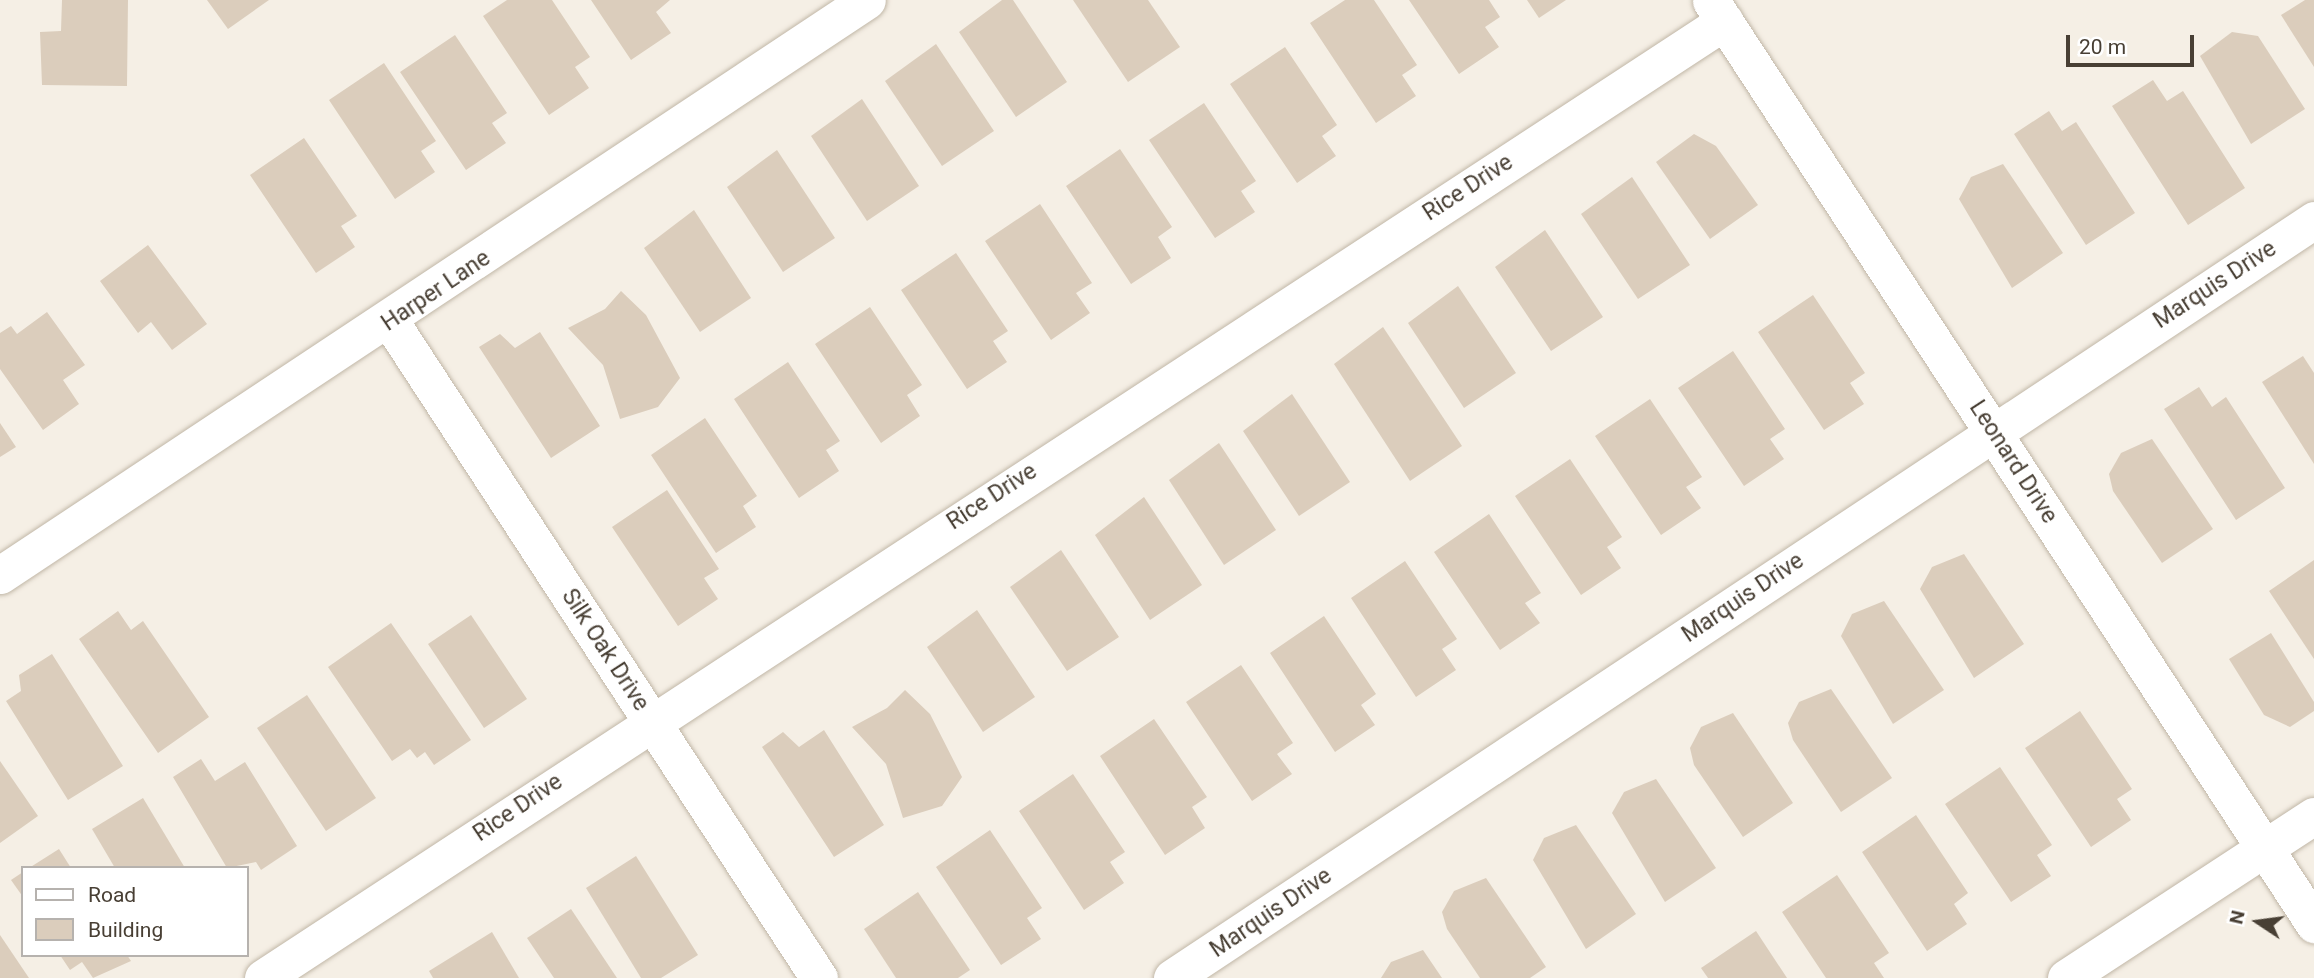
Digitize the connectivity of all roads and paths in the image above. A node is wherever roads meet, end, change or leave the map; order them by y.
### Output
1 (867, 0) edge
2 (1718, 11) edge
3 (2314, 220) edge
4 (390, 321) junction
5 (1993, 432) junction
6 (0, 575) edge
7 (650, 719) junction
8 (2314, 816) edge
9 (2264, 848) junction
10 (2314, 924) edge
11 (263, 978) edge
12 (819, 978) edge
13 (1172, 978) edge
14 (2066, 978) edge

1 - 4 street, Harper Lane
2 - 5 street, Leonard Drive
2 - 7 street, Rice Drive
3 - 5 street, Marquis Drive
4 - 6 street, Harper Lane
4 - 7 street, Silk Oak Drive
5 - 9 street, Leonard Drive
5 - 13 street, Marquis Drive
7 - 11 street, Rice Drive
7 - 12 street, Silk Oak Drive
8 - 9 street
9 - 10 street, Leonard Drive
9 - 14 street

